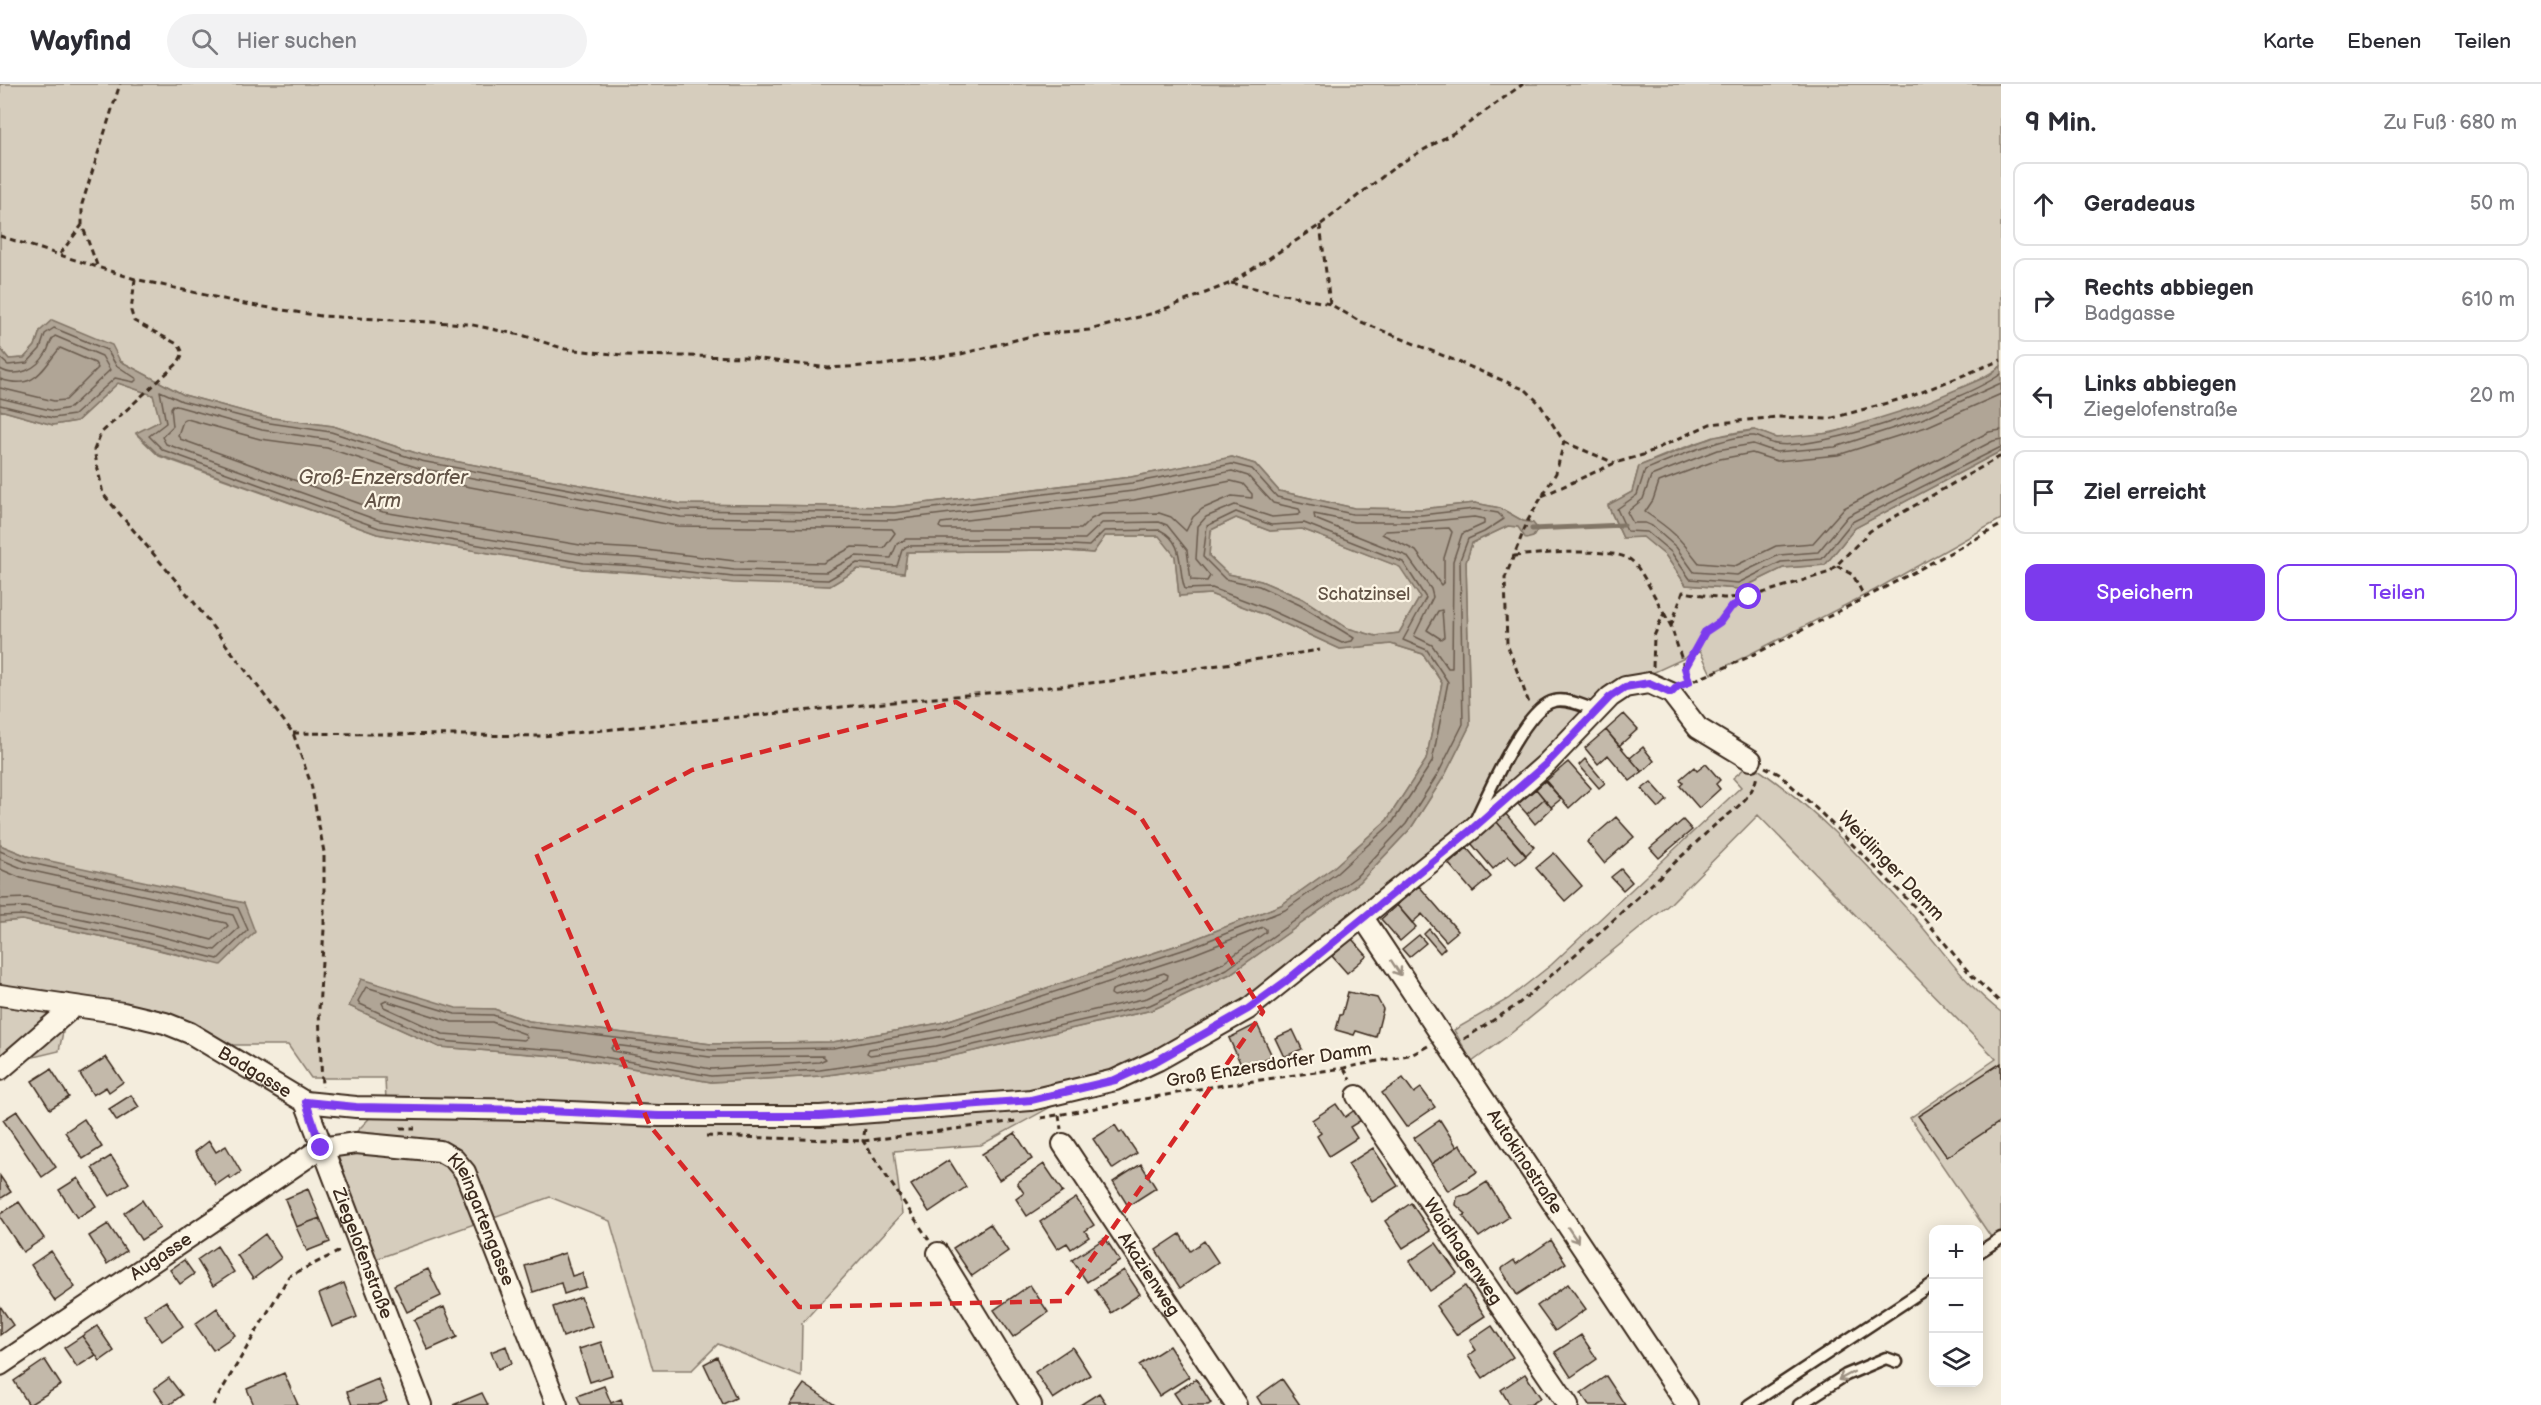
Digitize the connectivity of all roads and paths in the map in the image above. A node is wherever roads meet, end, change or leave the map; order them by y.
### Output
1 (120, 84) edge
2 (1523, 84) edge
3 (82, 225) junction
4 (1320, 225) junction
5 (0, 236) edge
6 (60, 254) junction
7 (97, 265) junction
8 (135, 279) junction
9 (1231, 284) junction
10 (1330, 304) junction
11 (2001, 360) edge
12 (1564, 442) junction
13 (2001, 456) edge
14 (1615, 463) junction
15 (1540, 497) junction
16 (2001, 525) edge
17 (1514, 556) junction
18 (1837, 566) junction
19 (1749, 597) junction
20 (1865, 598) junction
21 (1664, 613) junction
22 (1671, 626) junction
23 (1320, 650) dead end
24 (1685, 668) junction
25 (1689, 682) junction
26 (1649, 683) junction
27 (1671, 693) junction
28 (1595, 711) junction
29 (1533, 714) junction
30 (293, 733) junction
31 (1751, 760) junction
32 (1471, 830) junction
33 (1364, 919) junction
34 (0, 995) edge
35 (2001, 1003) edge
36 (73, 1007) junction
37 (1445, 1043) junction
38 (0, 1070) edge
39 (1071, 1092) junction
40 (1357, 1096) dead end
41 (314, 1103) junction
42 (868, 1112) junction
43 (1059, 1115) junction
44 (1036, 1118) dead end
45 (1024, 1120) dead end
46 (394, 1128) dead end
47 (417, 1128) dead end
48 (698, 1135) dead end
49 (863, 1141) junction
50 (1063, 1144) joint
51 (321, 1148) junction
52 (2001, 1238) edge
53 (357, 1242) junction
54 (1983, 1250) edge
55 (938, 1253) joint
56 (1929, 1286) edge
57 (1897, 1362) dead end
58 (0, 1365) edge
59 (213, 1405) edge
60 (421, 1405) edge
61 (557, 1405) edge
62 (1031, 1405) edge
63 (1236, 1405) edge
64 (1568, 1405) edge
65 (1687, 1405) edge
66 (1749, 1405) edge
67 (1799, 1405) edge

1 - 3 path
2 - 4 path
3 - 6 path
3 - 7 path
4 - 9 path
4 - 10 path
5 - 6 path
6 - 7 path
7 - 8 path
8 - 9 path
8 - 30 path
9 - 10 path
10 - 12 path
11 - 14 path
12 - 14 path
12 - 15 path
13 - 18 path
14 - 15 path
15 - 17 path
16 - 20 path
17 - 21 path
17 - 29 path
18 - 19 path
18 - 20 path
19 - 22 path
19 - 24 path
20 - 25 path
21 - 22 path
21 - 26 path
22 - 24 path
23 - 30 path
24 - 25 path
25 - 27 path
26 - 27 street
26 - 28 street, Badgasse
27 - 31 street
28 - 29 lane
28 - 32 street, Badgasse
29 - 32 lane
30 - 41 path
31 - 35 path, Weidlinger Damm
31 - 37 path, Groß Enzersdorfer Damm
32 - 33 street, Badgasse
33 -> 37 street, Autokinostraße
33 - 39 street, Badgasse
34 - 36 street, Badgasse
36 - 38 street
36 - 41 street, Badgasse
37 - 43 path, Groß Enzersdorfer Damm
37 -> 65 street, Autokinostraße
39 - 42 street, Badgasse
39 - 43 path
40 - 64 street, Waidhagenweg
41 - 42 street, Badgasse
41 - 51 street, Ziegelofenstraße
42 - 49 path
43 - 44 path, Groß Enzersdorfer Damm
43 - 50 path
45 - 49 path
46 - 47 path
48 - 49 path
49 - 55 path
50 - 63 street, Akazienweg
51 - 53 street, Ziegelofenstraße
51 - 58 street, Augasse
51 - 61 street, Kleingartengasse
52 - 54 lane
53 - 59 path
53 - 60 street, Ziegelofenstraße
55 - 62 street
56 - 66 lane
57 -> 67 lane

